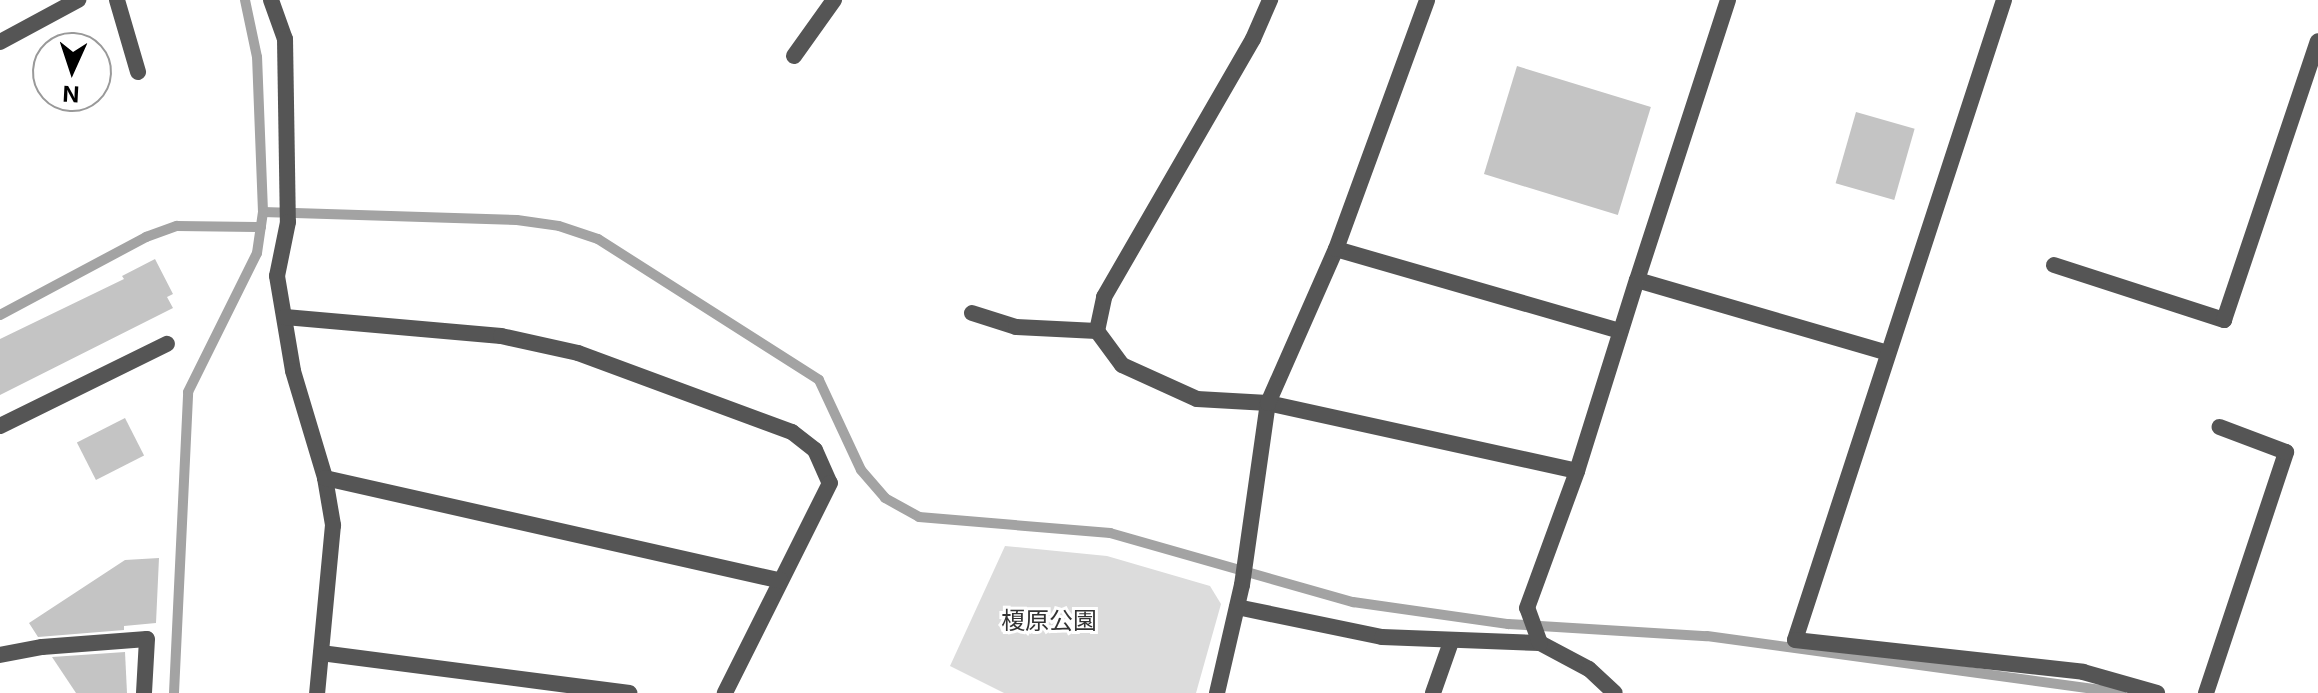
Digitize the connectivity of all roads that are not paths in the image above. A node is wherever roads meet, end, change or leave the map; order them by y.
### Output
1 (78, 0) edge
2 (117, 0) edge
3 (271, 0) edge
4 (834, 0) edge
5 (1270, 0) edge
6 (1427, 0) edge
7 (1728, 0) edge
8 (2004, 0) edge
9 (2318, 41) edge
10 (0, 42) edge
11 (794, 56) dead end
12 (138, 72) dead end
13 (1336, 249) junction
14 (2054, 265) dead end
15 (1637, 280) junction
16 (972, 313) dead end
17 (285, 317) junction
18 (1097, 331) junction
19 (1620, 331) junction
20 (167, 344) dead end
21 (1888, 353) junction
22 (1268, 403) junction
23 (0, 426) edge
24 (2220, 427) dead end
25 (1577, 471) junction
26 (325, 478) junction
27 (781, 581) junction
28 (1237, 607) junction
29 (1537, 633) junction
30 (1451, 642) junction
31 (321, 653) junction
32 (0, 655) edge
33 (534, 687) edge
34 (144, 693) edge
35 (317, 693) edge
36 (629, 693) edge
37 (725, 693) edge
38 (1217, 693) edge
39 (1433, 693) edge
40 (1615, 693) edge
41 (2157, 693) edge
42 (2206, 693) edge

1 - 10 street
2 - 12 street
3 - 17 street
4 - 11 street
5 - 18 street
6 - 13 street
7 - 15 street
8 - 21 street
9 - 14 street
13 - 19 street
13 - 22 street
15 - 19 street
15 - 21 street
16 - 18 street
17 - 26 street
17 - 27 street
18 - 22 street
19 - 25 street
20 - 23 street
21 - 41 street
22 - 25 street
22 - 28 street
24 - 42 street
25 - 29 street
26 - 27 street
26 - 31 street
27 - 37 street
28 - 30 street
28 - 38 street
29 - 30 street
29 - 40 street
30 - 39 street
31 - 33 street
31 - 35 street
32 - 34 street
33 - 36 street

